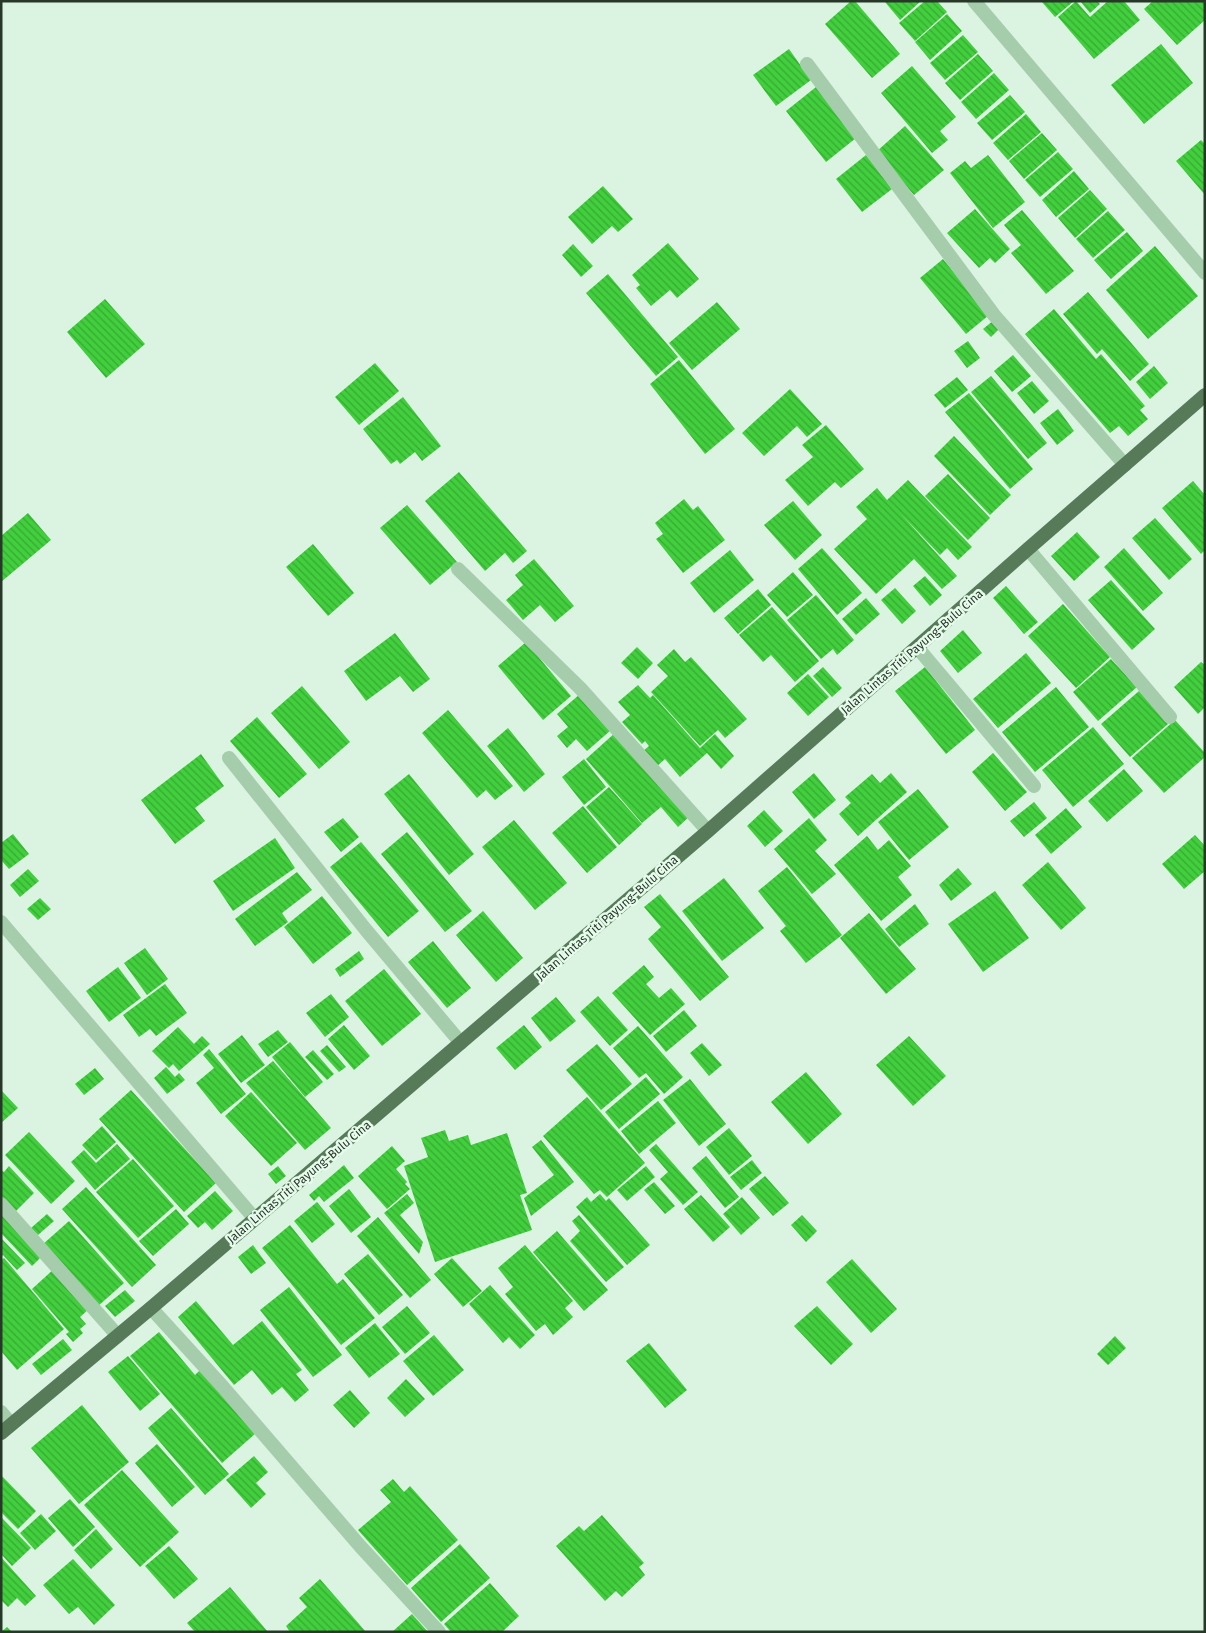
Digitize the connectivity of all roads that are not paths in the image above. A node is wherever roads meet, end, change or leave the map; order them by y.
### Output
1 (974, 1) edge
2 (807, 64) dead end
3 (1205, 273) edge
4 (1205, 395) edge
5 (1126, 465) junction
6 (1028, 549) junction
7 (458, 569) dead end
8 (917, 648) junction
9 (1170, 717) dead end
10 (229, 758) dead end
11 (1034, 786) dead end
12 (708, 831) junction
13 (1, 922) edge
14 (461, 1043) junction
15 (1, 1204) edge
16 (255, 1219) junction
17 (151, 1308) junction
18 (118, 1336) junction
19 (1, 1412) edge
20 (6, 1428) edge
21 (439, 1632) edge

1 - 3 street
2 - 5 street
4 - 5 main road, Jalan Lintas Titi Payung–Bulu Cina
5 - 6 main road, Jalan Lintas Titi Payung–Bulu Cina
6 - 8 main road, Jalan Lintas Titi Payung–Bulu Cina
6 - 9 street
7 - 12 street
8 - 11 street
8 - 12 main road, Jalan Lintas Titi Payung–Bulu Cina
10 - 14 street
12 - 14 main road, Jalan Lintas Titi Payung–Bulu Cina
13 - 16 street
14 - 16 main road, Jalan Lintas Titi Payung–Bulu Cina
15 - 18 street
16 - 17 main road, Jalan Lintas Titi Payung–Bulu Cina
17 - 18 main road, Jalan Lintas Titi Payung–Bulu Cina
17 - 21 street
18 - 20 main road, Jalan Lintas Titi Payung–Bulu Cina
19 - 20 street

